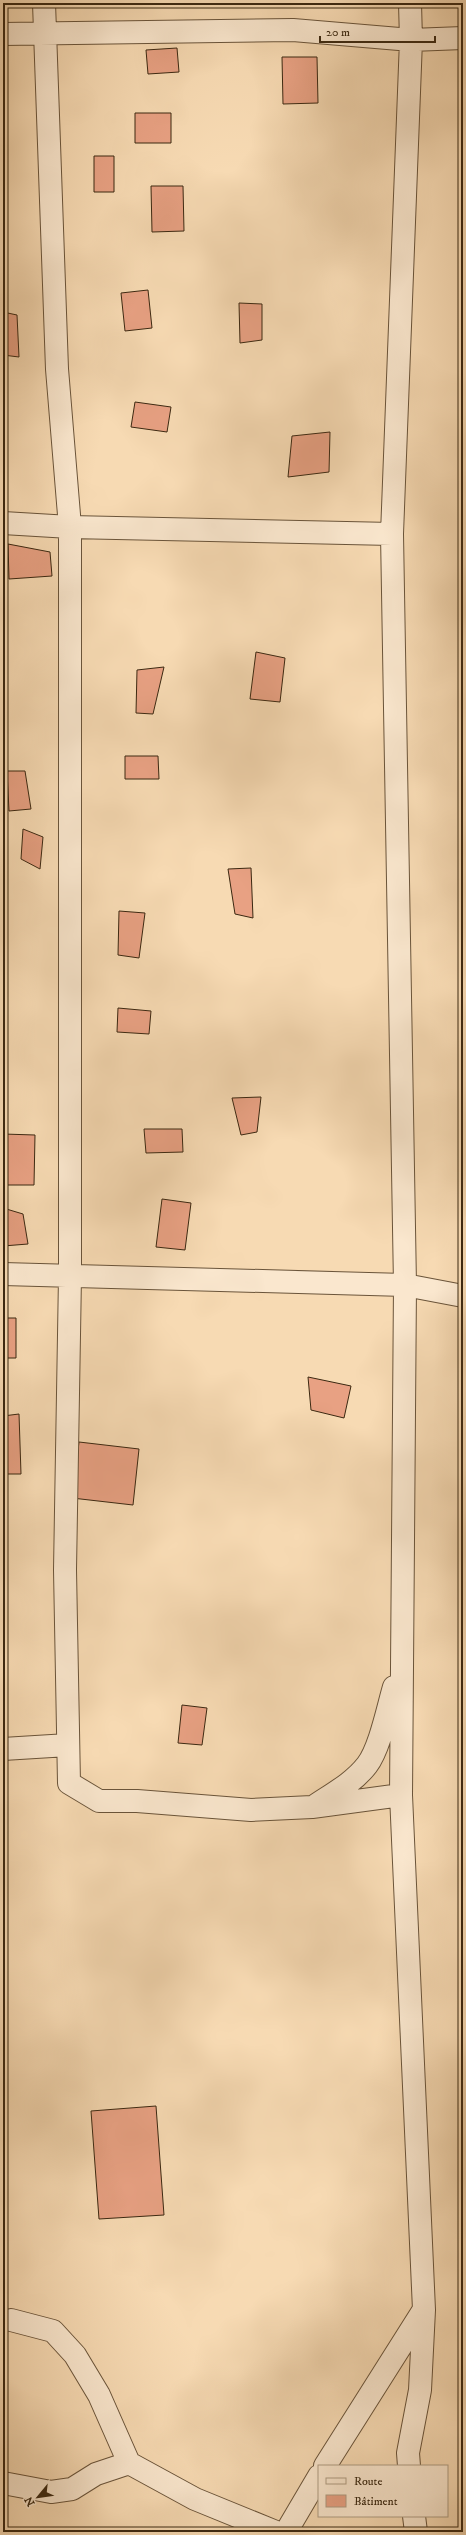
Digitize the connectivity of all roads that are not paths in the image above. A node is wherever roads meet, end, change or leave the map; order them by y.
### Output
1 (44, 3) edge
2 (410, 3) edge
3 (43, 32) junction
4 (3, 34) edge
5 (463, 38) edge
6 (411, 40) junction
7 (3, 523) edge
8 (70, 527) junction
9 (392, 534) junction
10 (3, 1274) edge
11 (70, 1276) junction
12 (405, 1285) junction
13 (463, 1296) edge
14 (401, 1662) junction
15 (68, 1745) junction
16 (3, 1749) edge
17 (401, 1795) junction
18 (312, 1808) junction
19 (424, 2310) junction
20 (11, 2320) dead end
21 (129, 2463) junction
22 (326, 2465) edge
23 (409, 2465) edge
24 (318, 2478) edge
25 (3, 2483) edge
26 (414, 2517) edge
27 (276, 2532) edge
28 (286, 2532) edge
29 (416, 2532) edge

1 - 3 street
2 - 6 street
3 - 4 street
3 - 6 street
3 - 8 street
5 - 6 street
6 - 9 street
7 - 8 street
8 - 9 street
8 - 11 street
9 - 12 street
10 - 11 street
11 - 12 street
11 - 15 street
12 - 13 street
12 - 14 street
14 - 17 street
14 - 18 street
15 - 16 street
15 - 18 street
17 - 18 street
17 - 19 street
19 - 22 street
19 - 23 street
20 - 21 street
21 - 25 street
21 - 27 street
24 - 28 street
26 - 29 street

